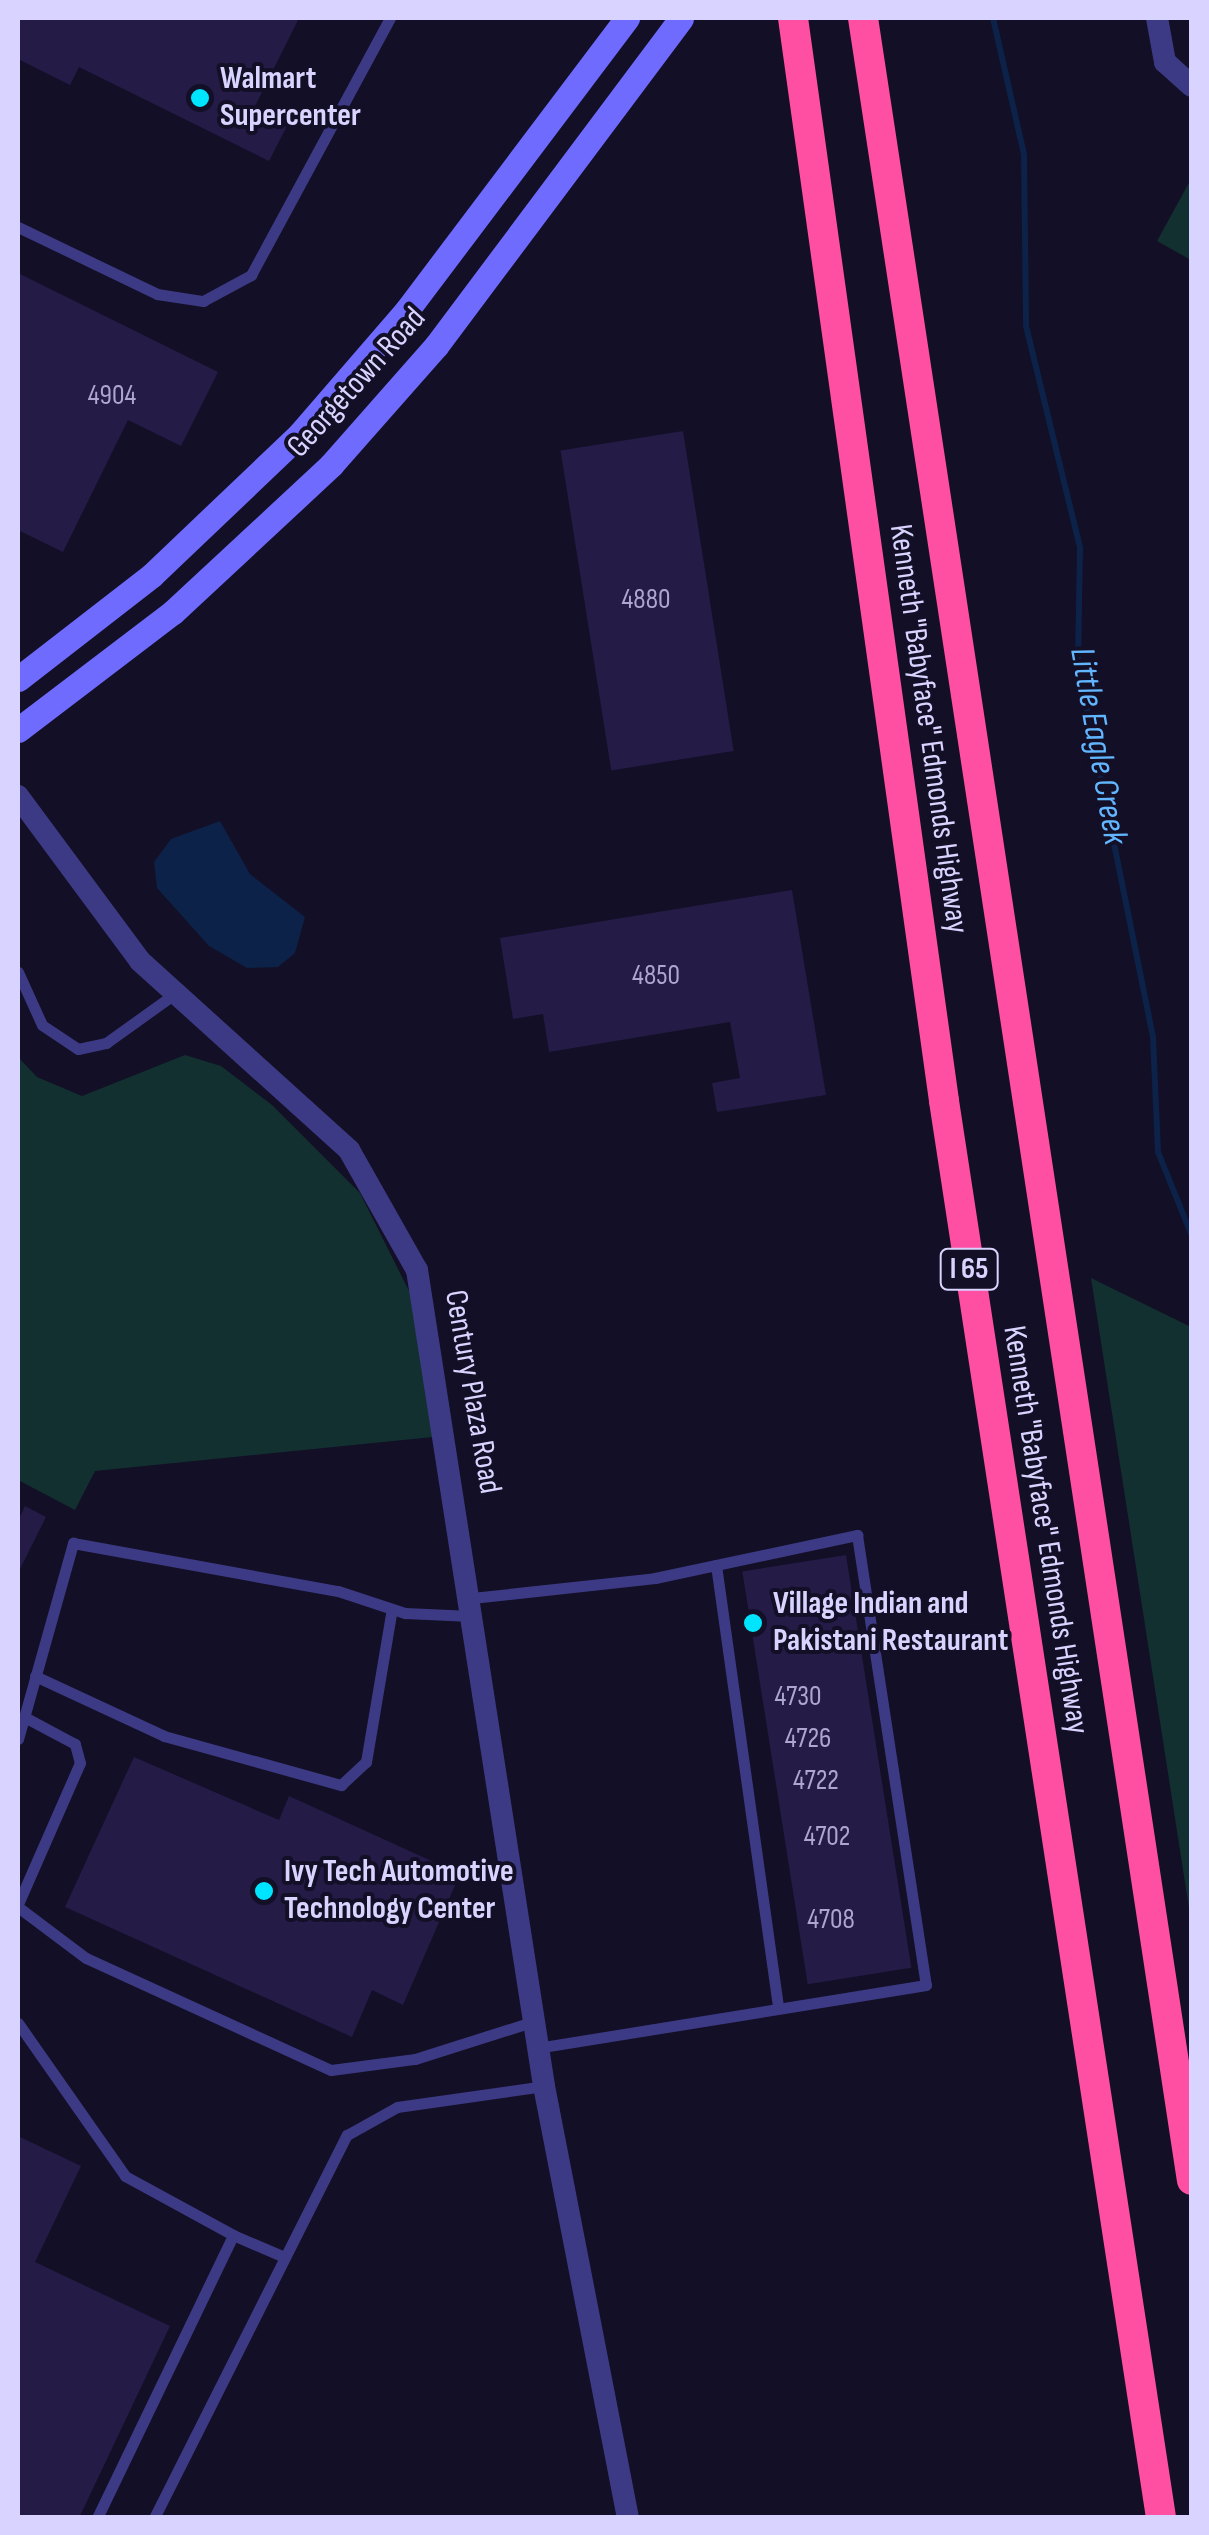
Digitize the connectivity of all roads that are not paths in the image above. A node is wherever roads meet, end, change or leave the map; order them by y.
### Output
1 (390, 18) edge
2 (627, 18) edge
3 (680, 18) edge
4 (793, 18) edge
5 (863, 18) edge
6 (1156, 18) edge
7 (1192, 86) edge
8 (18, 227) edge
9 (18, 679) edge
10 (18, 730) edge
11 (18, 796) edge
12 (18, 972) edge
13 (173, 996) junction
14 (32, 1005) junction
15 (18, 1012) edge
16 (716, 1565) junction
17 (474, 1607) junction
18 (392, 1609) junction
19 (35, 1676) junction
20 (26, 1718) junction
21 (18, 1740) edge
22 (18, 1906) edge
23 (778, 2008) junction
24 (535, 2021) junction
25 (18, 2023) edge
26 (538, 2048) junction
27 (544, 2086) junction
28 (1192, 2180) edge
29 (233, 2234) junction
30 (282, 2256) junction
31 (97, 2518) edge
32 (154, 2518) edge
33 (628, 2518) edge
34 (1161, 2518) edge

1 - 8 lane
2 - 9 main road, Georgetown Road
3 - 10 main road, Georgetown Road
4 - 34 highway, Kenneth "Babyface" Edmonds Highway / I 65
5 - 28 highway, Kenneth "Babyface" Edmonds Highway
6 - 7 street
11 - 13 street, Century Plaza Road
12 - 14 lane
13 - 14 lane
13 - 17 street, Century Plaza Road
14 - 15 lane
16 - 17 lane
16 - 23 lane
16 - 23 lane
17 - 18 lane
17 - 24 street, Century Plaza Road
18 - 19 lane
18 - 19 lane
19 - 20 lane
20 - 21 lane
20 - 22 lane
22 - 24 lane
23 - 26 lane
24 - 26 street, Century Plaza Road
25 - 29 lane
26 - 27 street, Century Plaza Road
27 - 30 lane
27 - 33 street, Century Plaza Road
29 - 30 lane
29 - 31 lane
30 - 32 lane

